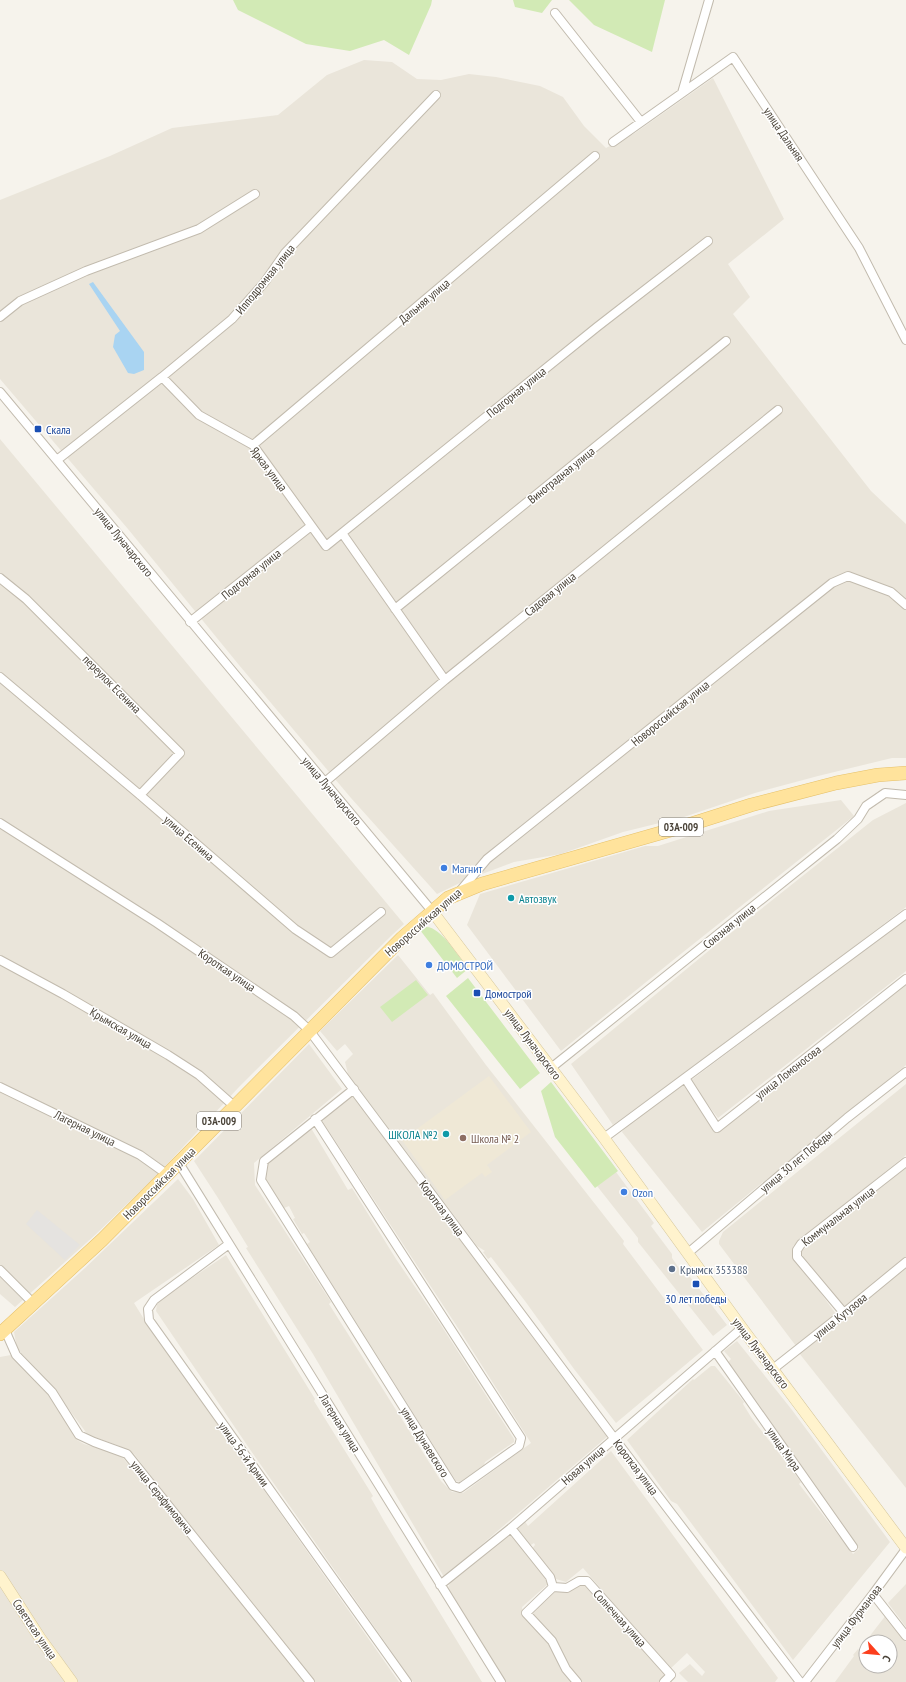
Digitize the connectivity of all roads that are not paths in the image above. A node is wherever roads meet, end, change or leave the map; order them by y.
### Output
1 (709, 0) edge
2 (555, 13) dead end
3 (682, 93) junction
4 (436, 95) dead end
5 (641, 122) junction
6 (613, 142) dead end
7 (595, 156) dead end
8 (254, 194) dead end
9 (708, 240) dead end
10 (0, 317) edge
11 (906, 340) edge
12 (726, 341) dead end
13 (162, 377) junction
14 (0, 394) edge
15 (778, 410) dead end
16 (253, 445) junction
17 (57, 460) junction
18 (311, 526) junction
19 (342, 533) junction
20 (326, 546) joint
21 (0, 578) edge
22 (906, 605) edge
23 (395, 609) junction
24 (190, 622) junction
25 (0, 677) edge
26 (445, 680) junction
27 (906, 773) edge
28 (325, 782) junction
29 (140, 795) junction
30 (906, 795) edge
31 (0, 823) edge
32 (458, 893) junction
33 (432, 911) junction
34 (381, 912) dead end
35 (906, 914) edge
36 (0, 960) edge
37 (906, 979) edge
38 (309, 1030) junction
39 (551, 1068) junction
40 (906, 1072) edge
41 (685, 1078) junction
42 (0, 1086) edge
43 (354, 1089) junction
44 (234, 1106) junction
45 (315, 1119) junction
46 (604, 1138) junction
47 (906, 1162) edge
48 (179, 1163) junction
49 (168, 1175) junction
50 (229, 1244) junction
51 (688, 1253) junction
52 (906, 1262) edge
53 (0, 1270) edge
54 (34, 1304) junction
55 (844, 1313) junction
56 (742, 1328) junction
57 (2, 1332) edge
58 (715, 1351) junction
59 (773, 1369) junction
60 (614, 1438) junction
61 (510, 1528) junction
62 (904, 1542) edge
63 (853, 1547) dead end
64 (0, 1576) edge
65 (440, 1585) junction
66 (553, 1587) junction
67 (873, 1594) junction
68 (906, 1636) edge
69 (72, 1682) edge
70 (310, 1682) edge
71 (408, 1682) edge
72 (501, 1682) edge
73 (577, 1682) edge
74 (664, 1682) edge
75 (800, 1682) edge
76 (805, 1682) edge

1 - 3 street
2 - 5 street
3 - 5 street, улица Дальняя
3 - 11 street, улица Дальняя
4 - 13 street, Ипподромная улица
5 - 6 street, улица Дальняя
7 - 16 street, Дальняя улица
8 - 10 street
9 - 19 street, Подгорная улица
12 - 23 street, Виноградная улица
13 - 16 street, Яркая улица
13 - 17 street, Ипподромная улица
14 - 17 street, улица Луначарского
15 - 26 street, Садовая улица
16 - 18 street, Яркая улица
17 - 24 street, улица Луначарского
18 - 20 street, Яркая улица
18 - 24 street, Подгорная улица
19 - 20 street, Подгорная улица
19 - 23 street
21 - 29 street, переулок Есенина
22 - 32 street, Новороссийская улица
23 - 26 street
24 - 28 street, улица Луначарского
25 - 29 street, улица Есенина
26 - 28 street, Садовая улица
27 - 32 main road, 03А-009
28 - 33 street, улица Луначарского
29 - 34 street, улица Есенина
30 - 39 street, Союзная улица
31 - 38 street, Короткая улица
32 - 33 main road, Новороссийская улица / 03А-009
33 - 38 main road, Новороссийская улица / 03А-009
33 - 39 main road, улица Луначарского
35 - 41 street
36 - 44 street, Крымская улица
37 - 41 street, улица Ломоносова
38 - 43 street, Короткая улица
38 - 44 main road, Новороссийская улица / 03А-009
39 - 46 main road, улица Луначарского
40 - 51 street, улица 30 лет Победы
41 - 46 street
42 - 49 street, Лагерная улица
43 - 45 street
43 - 60 street, Короткая улица
44 - 48 main road, Новороссийская улица / 03А-009
45 - 45 street, улица Дунаевского
46 - 51 main road, улица Луначарского
47 - 55 street, Коммунальная улица
48 - 49 main road, Новороссийская улица / 03А-009
48 - 50 street, Лагерная улица
49 - 54 main road, Новороссийская улица / 03А-009
50 - 65 street, Лагерная улица
50 - 71 street, улица 56-й Армии
51 - 56 main road, улица Луначарского
52 - 55 street, улица Кутузова
53 - 54 street
54 - 57 main road, Новороссийская улица / 03А-009
55 - 59 street, улица Кутузова
56 - 58 street, Новая улица
56 - 59 main road, улица Луначарского
57 - 70 street, улица Серафимовича
58 - 60 street, Новая улица
58 - 63 street, улица Мира
59 - 62 main road, улица Луначарского
60 - 61 street, Новая улица
60 - 75 street, Короткая улица
61 - 65 street, Новая улица
61 - 66 street
62 - 67 street, улица Фурманова
64 - 69 main road, Советская улица
65 - 72 street, Лагерная улица
66 - 73 street
66 - 74 street, Солнечная улица
67 - 68 street
67 - 76 street, улица Фурманова

